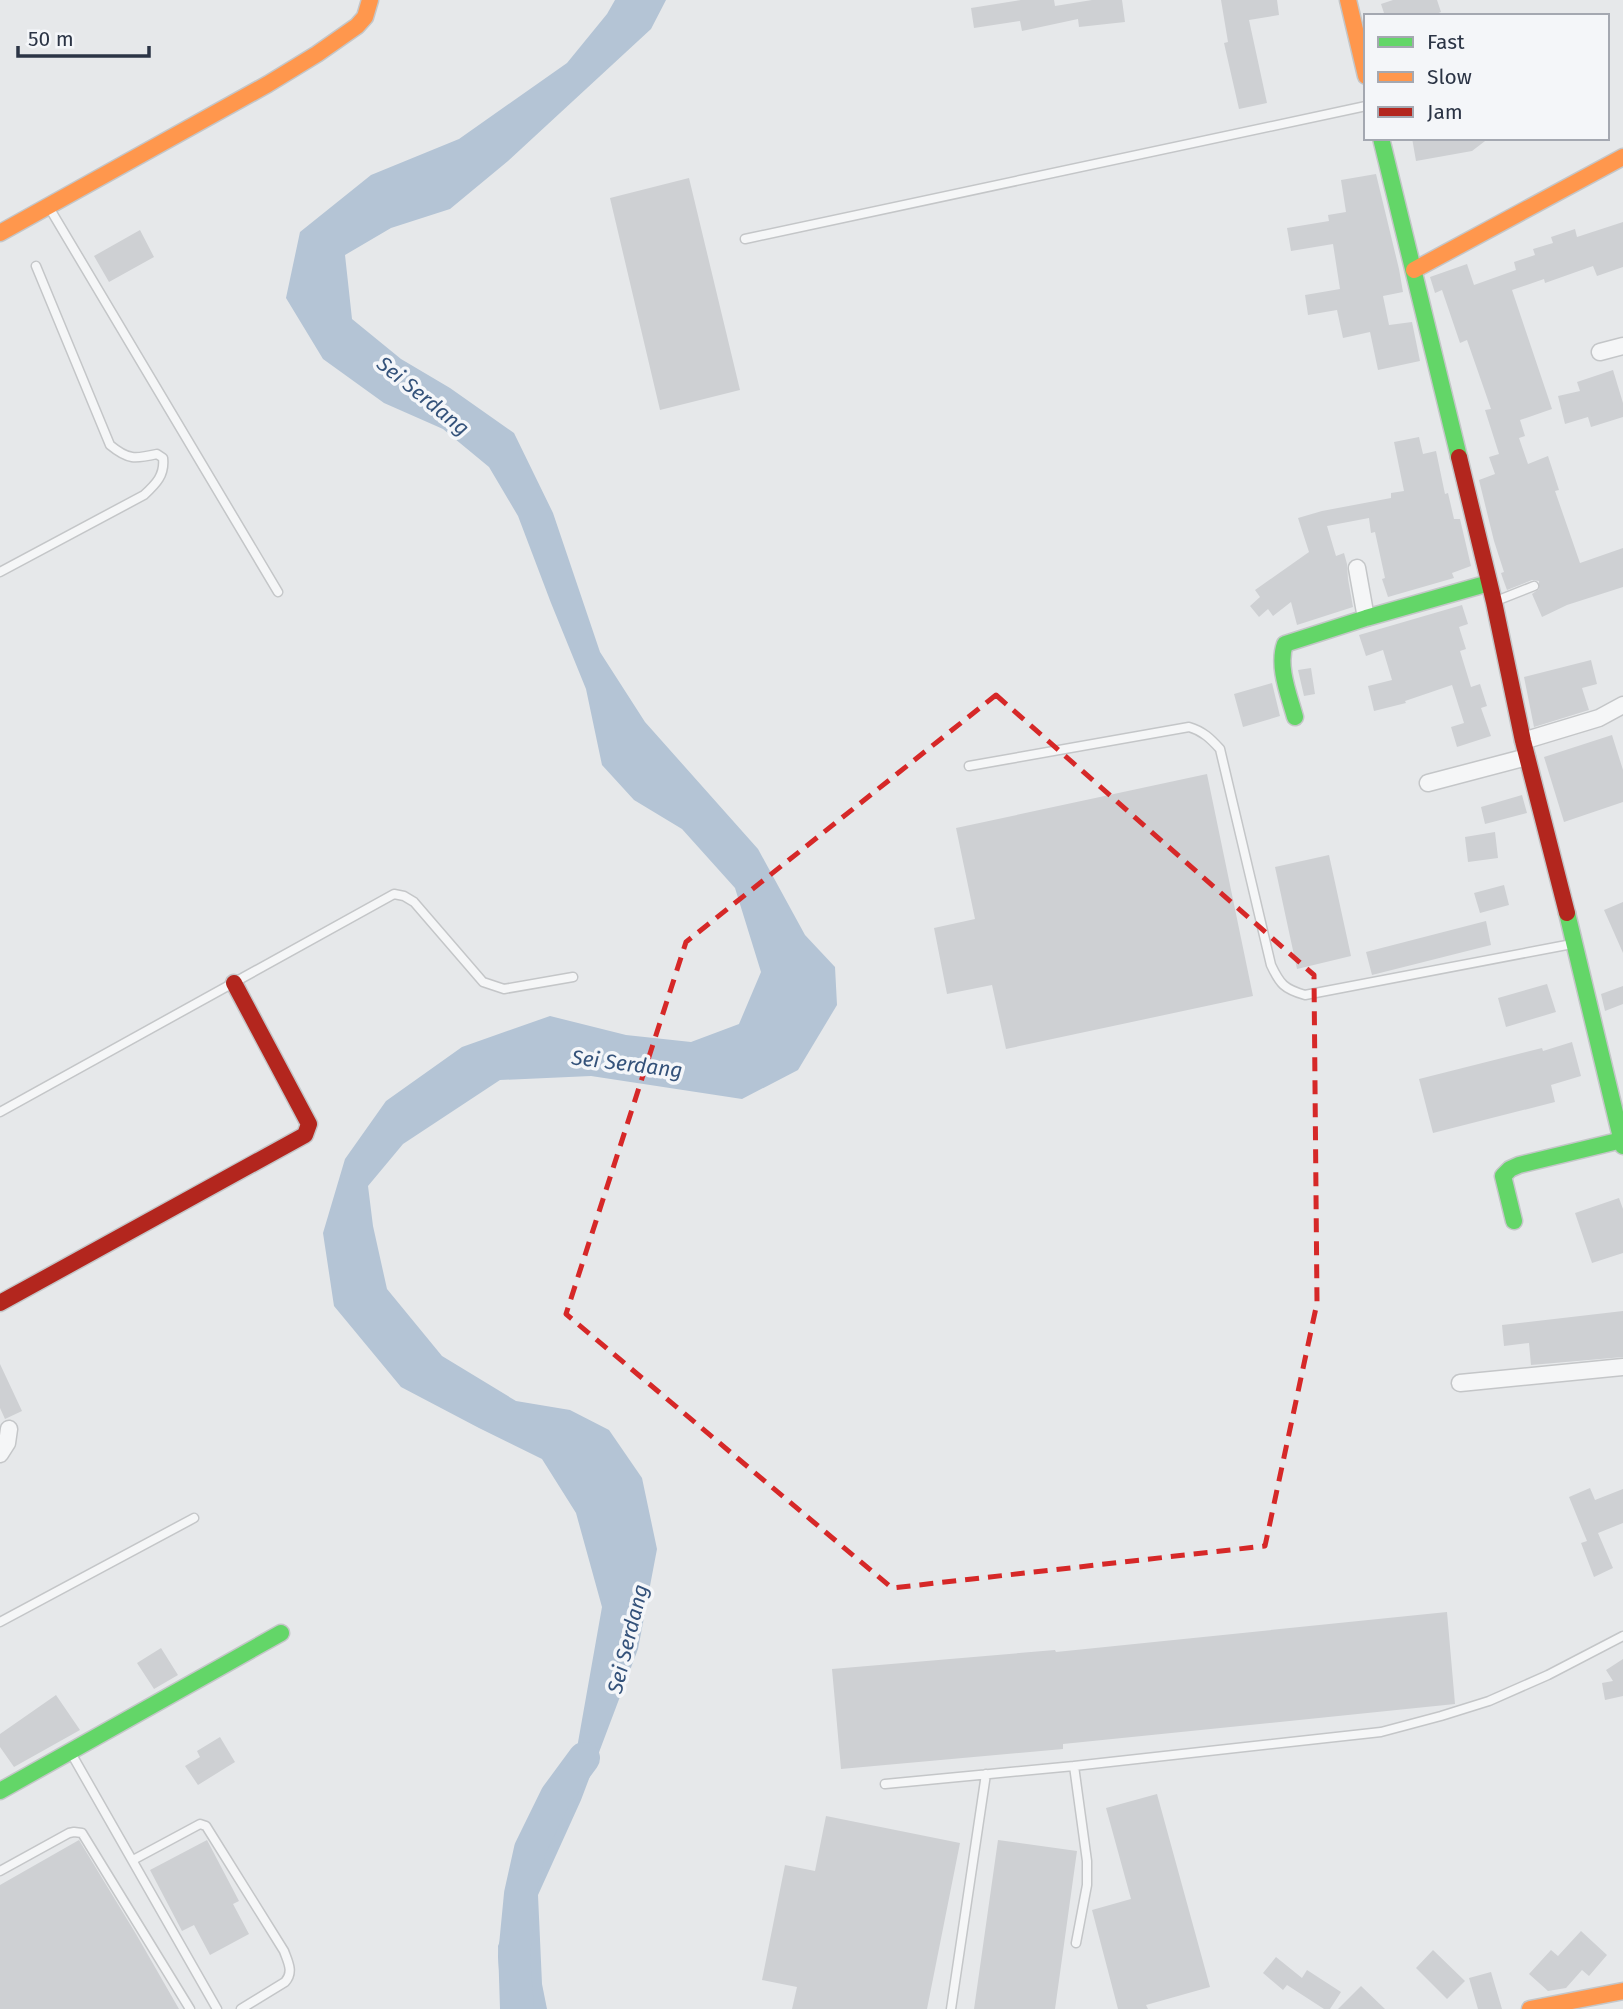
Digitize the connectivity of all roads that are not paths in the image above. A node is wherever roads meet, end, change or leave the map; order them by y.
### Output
1 (370, 0) edge
2 (1348, 0) edge
3 (1364, 68) edge
4 (1364, 106) edge
5 (1382, 140) edge
6 (1623, 157) edge
7 (48, 207) junction
8 (0, 233) edge
9 (745, 239) dead end
10 (36, 266) dead end
11 (1414, 270) junction
12 (1623, 345) edge
13 (1600, 352) dead end
14 (1357, 568) dead end
15 (0, 572) edge
16 (1489, 583) junction
17 (1534, 586) dead end
18 (278, 592) dead end
19 (1494, 602) junction
20 (1366, 618) junction
21 (1623, 705) edge
22 (1295, 717) dead end
23 (1525, 749) junction
24 (969, 766) dead end
25 (1428, 783) dead end
26 (1575, 944) junction
27 (573, 977) dead end
28 (234, 983) junction
29 (0, 1112) edge
30 (1622, 1143) edge
31 (1514, 1221) dead end
32 (0, 1303) edge
33 (1623, 1367) edge
34 (1460, 1383) dead end
35 (9, 1429) dead end
36 (0, 1454) edge
37 (194, 1518) dead end
38 (0, 1622) edge
39 (281, 1633) dead end
40 (1623, 1636) edge
41 (70, 1752) junction
42 (1074, 1766) junction
43 (986, 1774) junction
44 (885, 1784) dead end
45 (0, 1791) edge
46 (133, 1860) junction
47 (0, 1871) edge
48 (1076, 1943) dead end
49 (1623, 1991) edge
50 (190, 2009) edge
51 (217, 2009) edge
52 (241, 2009) edge
53 (951, 2009) edge
54 (1530, 2009) edge

1 - 7 street
2 - 3 street
4 - 9 lane
5 - 11 street
6 - 11 street
7 - 8 street
7 - 18 lane
10 - 15 lane
11 - 16 street
12 - 13 street
14 - 20 street
16 - 19 street
16 - 20 street
17 - 19 lane
19 - 23 street
20 - 22 street
21 - 23 street
23 - 25 street
23 - 26 street
24 - 26 lane
26 - 30 street
27 - 28 lane
28 - 29 lane
28 - 32 street
30 - 31 street
33 - 34 street
35 - 36 street
37 - 38 lane
39 - 41 street
40 - 42 lane
41 - 45 street
41 - 46 lane
42 - 43 lane
42 - 48 lane
43 - 44 lane
43 - 53 lane
46 - 51 lane
46 - 52 lane
47 - 50 lane
49 - 54 street

